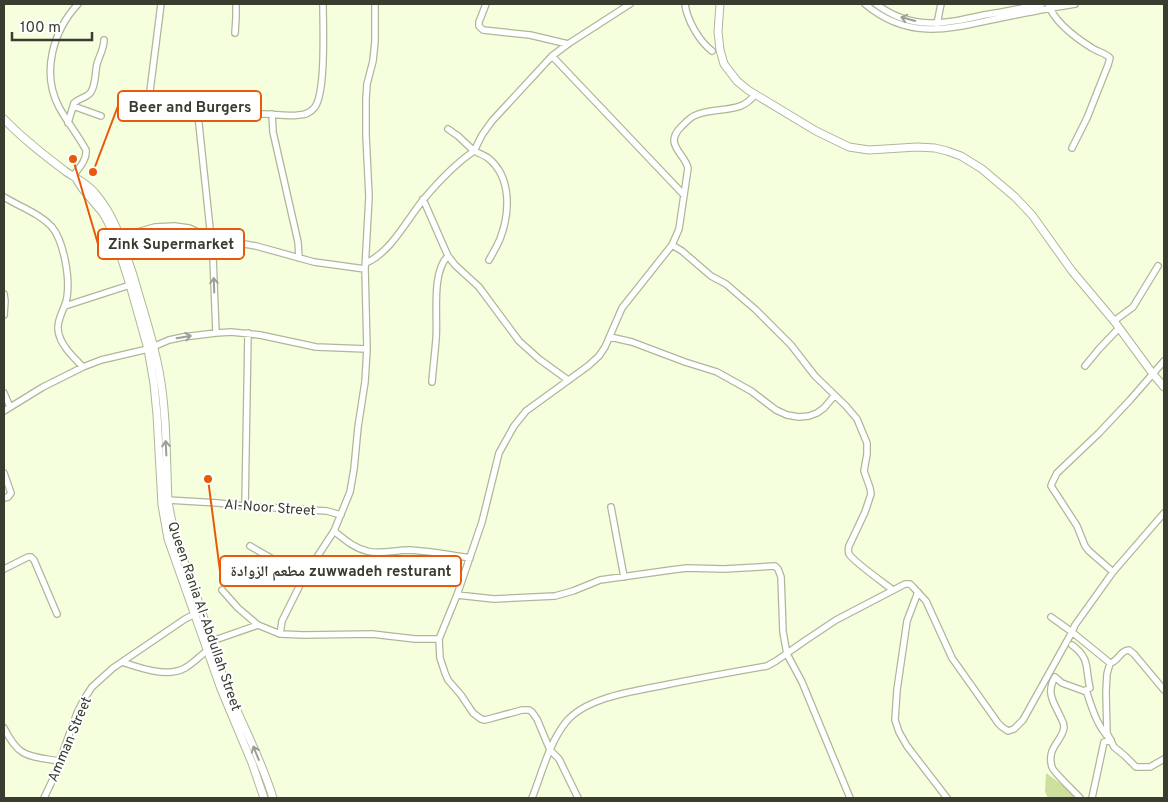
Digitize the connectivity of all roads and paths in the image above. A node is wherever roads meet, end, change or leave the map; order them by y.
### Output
1 (78, 4) edge
2 (161, 4) edge
3 (236, 4) edge
4 (323, 4) edge
5 (375, 4) edge
6 (486, 4) edge
7 (630, 4) edge
8 (685, 4) edge
9 (720, 4) edge
10 (865, 4) edge
11 (876, 4) edge
12 (892, 4) edge
13 (941, 4) edge
14 (1042, 4) edge
15 (1075, 4) edge
16 (1056, 5) edge
17 (1049, 6) edge
18 (888, 12) junction
19 (937, 24) junction
20 (235, 33) dead end
21 (104, 40) dead end
22 (568, 44) junction
23 (712, 51) dead end
24 (552, 56) junction
25 (755, 94) junction
26 (73, 106) junction
27 (272, 114) junction
28 (198, 115) junction
29 (101, 116) dead end
30 (4, 119) edge
31 (68, 123) junction
32 (448, 129) dead end
33 (1072, 148) dead end
34 (474, 151) junction
35 (75, 178) junction
36 (684, 195) junction
37 (4, 197) edge
38 (423, 199) junction
39 (120, 237) junction
40 (211, 238) junction
41 (672, 245) junction
42 (448, 256) junction
43 (299, 258) junction
44 (489, 260) dead end
45 (366, 266) junction
46 (1158, 266) dead end
47 (130, 285) junction
48 (4, 294) edge
49 (65, 306) junction
50 (4, 315) edge
51 (1114, 321) junction
52 (1119, 328) junction
53 (216, 333) junction
54 (248, 333) junction
55 (610, 337) junction
56 (151, 347) junction
57 (367, 348) junction
58 (1164, 361) edge
59 (1085, 366) dead end
60 (83, 367) junction
61 (1153, 374) junction
62 (568, 380) junction
63 (432, 382) dead end
64 (1164, 387) edge
65 (4, 393) edge
66 (834, 396) junction
67 (10, 407) junction
68 (4, 411) edge
69 (4, 473) edge
70 (4, 498) edge
71 (168, 500) junction
72 (245, 506) junction
73 (611, 507) dead end
74 (1164, 513) edge
75 (341, 515) junction
76 (334, 531) junction
77 (250, 546) dead end
78 (470, 558) junction
79 (4, 569) edge
80 (1113, 572) junction
81 (304, 577) junction
82 (624, 577) junction
83 (222, 590) dead end
84 (893, 590) junction
85 (918, 592) junction
86 (458, 595) junction
87 (57, 614) dead end
88 (195, 614) junction
89 (1052, 617) dead end
90 (258, 625) junction
91 (1072, 632) junction
92 (280, 634) junction
93 (440, 639) junction
94 (212, 641) junction
95 (1072, 645) dead end
96 (204, 653) dead end
97 (786, 654) junction
98 (122, 662) junction
99 (1110, 664) junction
100 (1086, 690) junction
101 (1164, 690) edge
102 (4, 728) edge
103 (1110, 740) junction
104 (550, 750) junction
105 (1164, 759) edge
106 (59, 762) junction
107 (44, 798) edge
108 (264, 798) edge
109 (273, 798) edge
110 (532, 798) edge
111 (578, 798) edge
112 (850, 798) edge
113 (947, 798) edge
114 (1080, 798) edge
115 (1092, 798) edge

1 - 31 street
2 - 28 street
3 - 20 street
4 - 27 street
5 - 45 street
6 - 22 street
7 - 22 street
8 - 23 street
9 - 25 main road
10 - 17 street
11 - 18 street
12 - 18 street
13 - 19 street
14 - 19 street
15 - 16 street
16 - 17 street
17 - 33 street
19 -> 18 street
21 - 26 street
22 - 24 street
24 - 34 street
24 - 36 street
25 - 36 street
25 - 51 main road
26 - 29 street
26 - 31 street
27 - 28 street
27 - 43 street
28 - 40 street
30 - 35 main road, Queen Rania Al-Abdullah Street
31 - 35 street
32 - 34 street
34 - 38 street
34 - 44 street
35 - 39 main road, Queen Rania Al-Abdullah Street
35 - 47 main road, Queen Rania Al-Abdullah Street
36 - 41 street
37 - 49 street
38 - 42 street
38 - 45 street
39 - 40 street
39 - 56 main road, Queen Rania Al-Abdullah Street
40 - 43 street
53 -> 40 street
41 - 55 street
41 - 66 street
42 - 62 street
42 - 63 street
43 - 45 street
45 - 57 street
46 - 51 street
47 - 49 street
47 - 56 main road, Queen Rania Al-Abdullah Street
48 - 50 street
49 - 60 street
51 - 52 main road
52 - 59 street
52 - 61 main road
53 - 54 street
56 -> 53 street
54 - 57 street
54 - 72 street
55 - 62 street
55 - 66 street
56 - 60 street
71 -> 56 main road, Queen Rania Al-Abdullah Street
56 - 88 main road, Queen Rania Al-Abdullah Street
57 - 75 street
58 - 61 street
60 - 67 street
61 - 64 main road
61 - 80 street
62 - 78 street
65 - 67 street
66 - 84 street
67 - 68 street
69 - 70 street
71 - 72 street, Al-Noor Street
71 - 94 main road, Queen Rania Al-Abdullah Street
72 - 75 street, Al-Noor Street
73 - 82 street
74 - 80 street
75 - 76 street
76 - 78 street
76 - 81 street
77 - 81 street
78 - 86 street
79 - 87 street
80 - 91 street
81 - 92 street
82 - 86 street
82 - 97 street
83 - 90 street
84 - 85 street
84 - 97 street
85 - 91 street
85 - 113 street
86 - 93 street
88 - 98 street, Amman Street
88 - 108 main road, Queen Rania Al-Abdullah Street
89 - 91 street
90 - 92 street
90 - 94 street
91 - 99 street
92 - 93 street
93 - 104 street
109 -> 94 main road, Queen Rania Al-Abdullah Street
95 - 100 street
96 - 98 street
97 - 104 street
97 - 112 street
98 - 106 street, Amman Street
99 - 101 street
99 - 103 street
100 - 103 street
100 - 114 street
102 - 106 street
103 - 105 street
103 - 115 street
104 - 110 street
104 - 111 street
106 - 107 street, Amman Street

